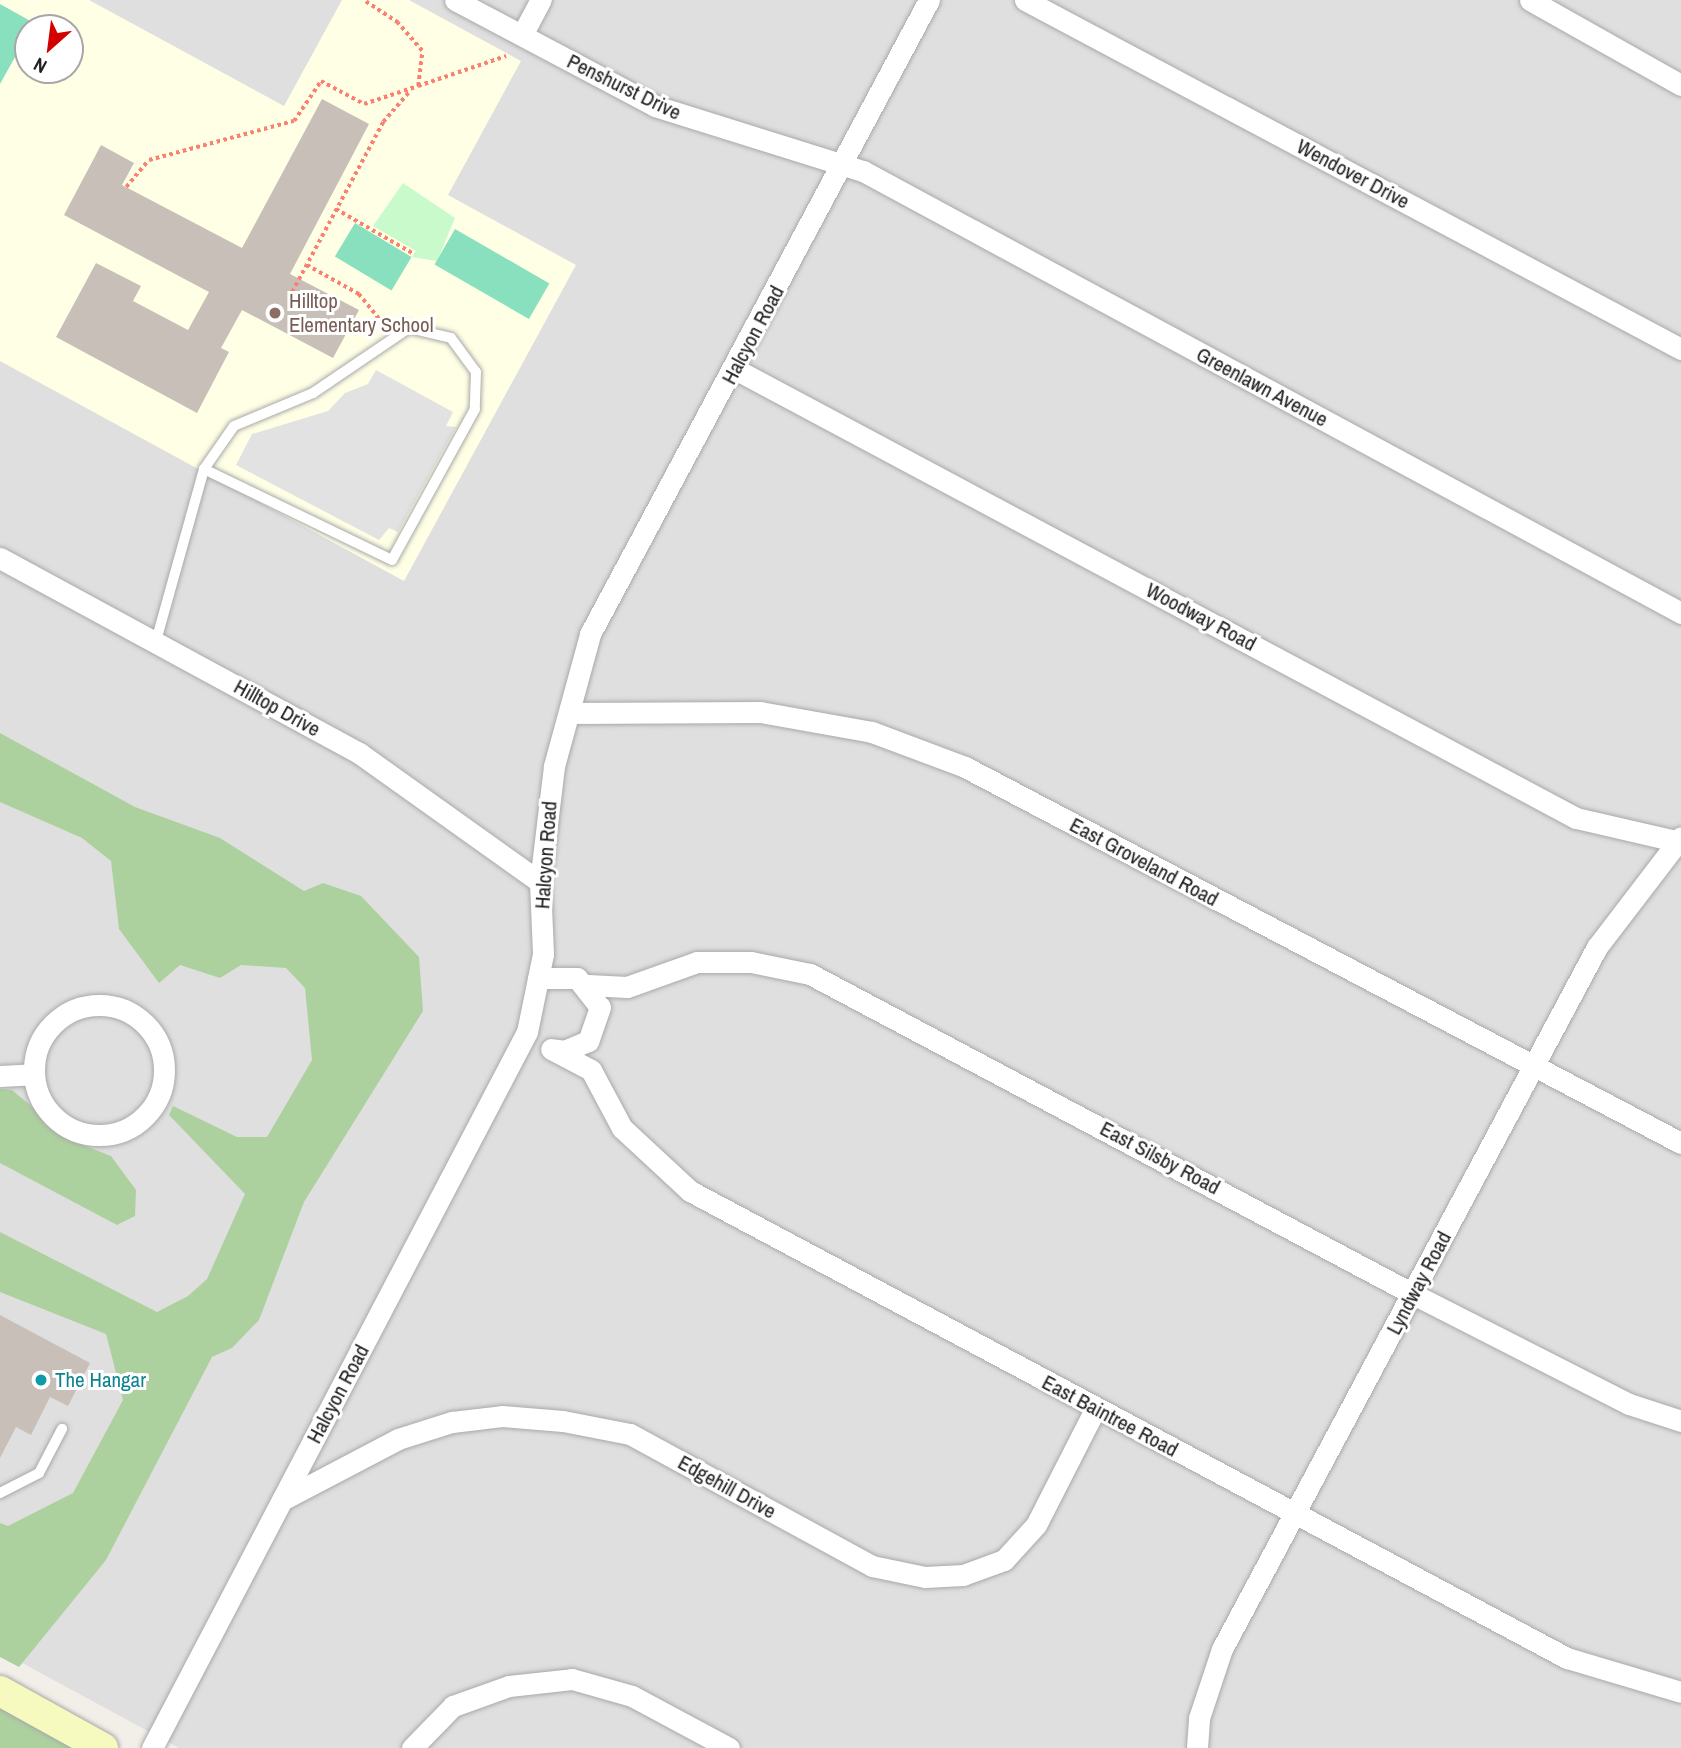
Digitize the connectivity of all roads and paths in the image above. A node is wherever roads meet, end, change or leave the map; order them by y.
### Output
1 (363, 0) edge
2 (455, 0) edge
3 (541, 0) edge
4 (929, 0) edge
5 (1025, 0) edge
6 (1530, 0) edge
7 (522, 35) junction
8 (506, 56) dead end
9 (1681, 85) edge
10 (418, 86) junction
11 (842, 165) junction
12 (126, 187) dead end
13 (336, 209) junction
14 (414, 254) dead end
15 (307, 265) junction
16 (292, 292) dead end
17 (393, 334) junction
18 (1681, 348) edge
19 (735, 369) junction
20 (204, 469) junction
21 (0, 558) edge
22 (1681, 613) edge
23 (156, 641) junction
24 (570, 713) junction
25 (1678, 839) edge
26 (540, 882) junction
27 (538, 978) junction
28 (587, 985) junction
29 (627, 987) junction
30 (597, 1025) junction
31 (527, 1032) junction
32 (553, 1050) junction
33 (1532, 1069) junction
34 (591, 1070) junction
35 (34, 1074) junction
36 (0, 1076) edge
37 (1681, 1143) edge
38 (1413, 1294) junction
39 (1095, 1409) junction
40 (1681, 1421) edge
41 (62, 1429) dead end
42 (0, 1493) edge
43 (282, 1500) junction
44 (1294, 1513) junction
45 (1681, 1692) edge
46 (2, 1699) edge
47 (103, 1748) edge
48 (152, 1748) edge
49 (412, 1748) edge
50 (729, 1748) edge
51 (1197, 1748) edge

1 - 10 path
2 - 7 street, Penshurst Drive
3 - 7 street
4 - 11 street, Halcyon Road
5 - 18 street, Wendover Drive
6 - 9 street
7 - 11 street, Penshurst Drive
8 - 10 path
10 - 12 path
10 - 13 path
11 - 19 street, Halcyon Road
11 - 22 street, Greenlawn Avenue
13 - 14 path
13 - 15 path
15 - 16 path
15 - 17 path
17 - 20 lane
17 - 20 lane
19 - 24 street, Halcyon Road
19 - 25 street, Woodway Road
20 - 23 lane
21 - 23 street, Hilltop Drive
23 - 26 street, Hilltop Drive
24 - 26 street, Halcyon Road
24 - 33 street, East Groveland Road
25 - 33 street, Lyndway Road
26 - 27 street, Halcyon Road
27 - 28 street
27 - 31 street, Halcyon Road
28 - 29 street, East Silsby Road
28 - 30 street
29 - 30 street
29 - 38 street, East Silsby Road
30 - 32 street
30 - 34 street
31 - 32 street
31 - 43 street, Halcyon Road
32 - 34 street
33 - 37 street, East Groveland Road
33 - 38 street, Lyndway Road
34 - 39 street, East Baintree Road
35 - 35 street
35 - 36 street
38 - 40 street, East Silsby Road
38 - 44 street, Lyndway Road
39 - 43 street, Edgehill Drive
39 - 44 street, East Baintree Road
41 - 42 lane
43 - 48 street, Halcyon Road
44 - 45 street, East Baintree Road
44 - 51 street, Lyndway Road
46 - 47 main road
49 - 50 street

